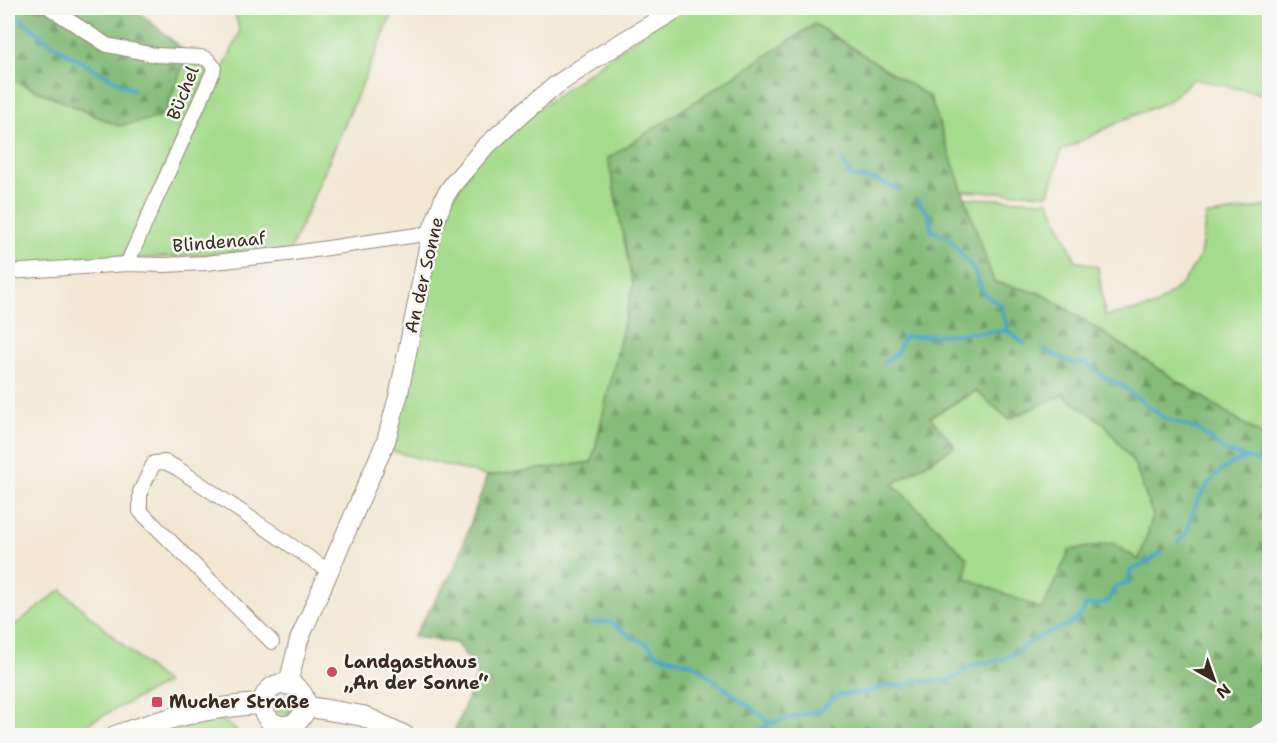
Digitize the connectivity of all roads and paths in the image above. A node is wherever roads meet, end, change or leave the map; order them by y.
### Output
1 (50, 8) edge
2 (678, 8) edge
3 (431, 233) junction
4 (127, 264) junction
5 (8, 272) edge
6 (330, 572) junction
7 (272, 642) dead end
8 (288, 684) junction
9 (262, 704) junction
10 (304, 706) junction
11 (1269, 728) edge
12 (281, 731) edge
13 (116, 735) edge
14 (405, 735) edge
15 (1257, 735) edge

1 - 4 street, Büchel
2 - 3 street, An der Sonne
3 - 4 street, Blindenaaf
3 - 6 street, An der Sonne
4 - 5 street, Blindenaaf
6 - 7 street
6 - 8 street, An der Sonne
8 - 9 main road
8 - 10 main road
9 - 12 main road
9 - 13 main road
10 - 12 main road
10 - 14 main road
11 - 15 main road

